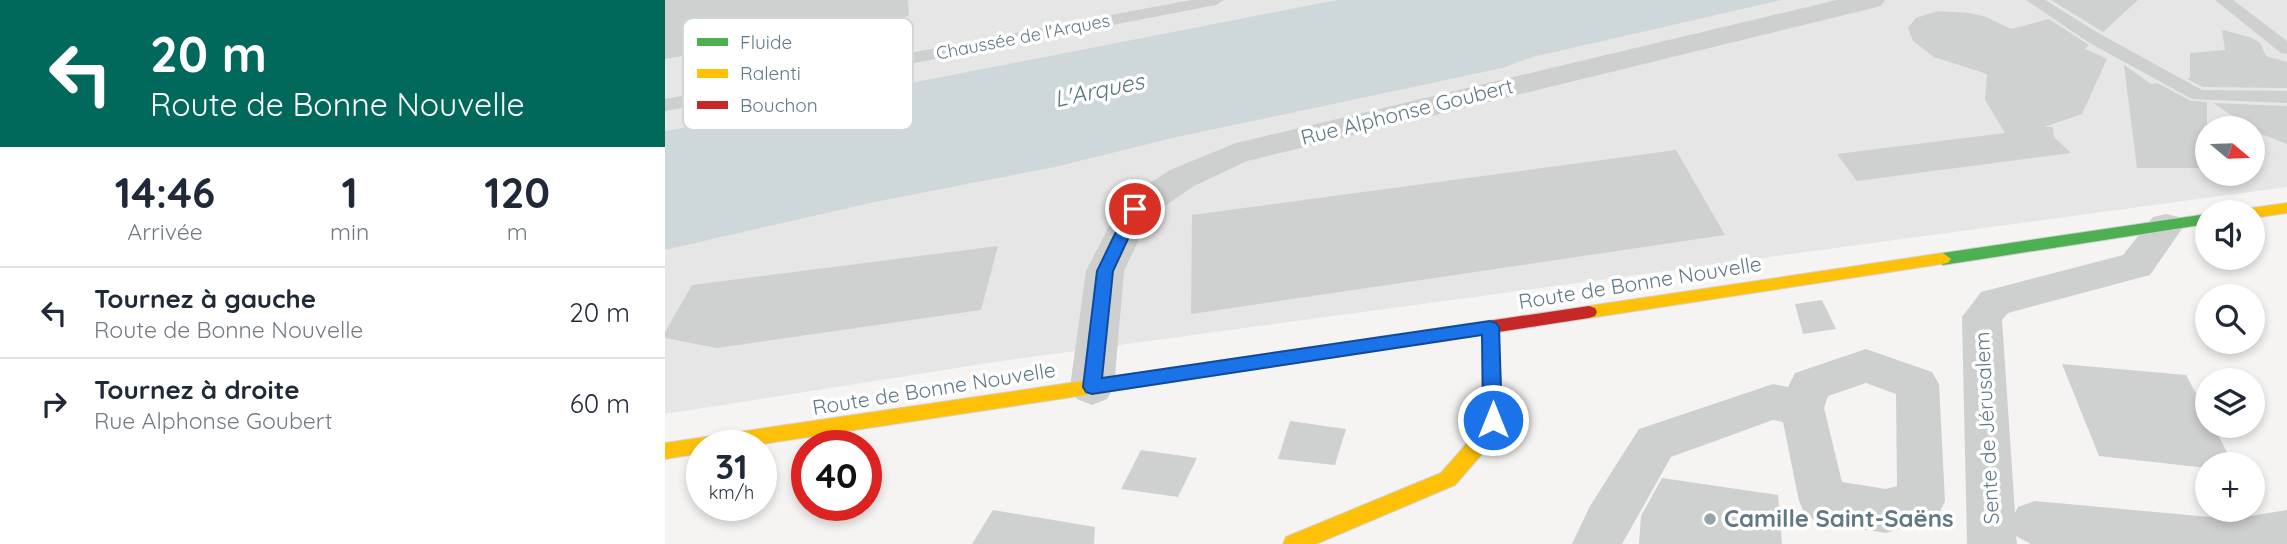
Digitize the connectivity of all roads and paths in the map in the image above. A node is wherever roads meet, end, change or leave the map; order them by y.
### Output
1 (1216, 0) edge
2 (1871, 0) edge
3 (2034, 0) edge
4 (2223, 0) edge
5 (2287, 49) edge
6 (913, 58) edge
7 (2287, 97) edge
8 (683, 102) edge
9 (665, 105) edge
10 (2287, 208) edge
11 (2265, 211) edge
12 (2195, 221) edge
13 (2166, 226) junction
14 (1490, 327) junction
15 (1092, 387) junction
16 (1802, 408) dead end
17 (665, 451) edge
18 (2035, 523) dead end
19 (2287, 533) edge
20 (1293, 544) edge
21 (1597, 544) edge
22 (1992, 544) edge

1 - 6 lane, Chaussée de l'Arques
2 - 15 street, Rue Alphonse Goubert
3 - 7 lane
4 - 5 lane
8 - 9 lane, Chaussée de l'Arques
10 - 11 main road
12 - 13 main road, Route de Bonne Nouvelle
13 - 14 main road, Route de Bonne Nouvelle
13 - 22 street, Sente de Jérusalem
14 - 15 main road, Route de Bonne Nouvelle
14 - 20 main road
15 - 17 main road, Route de Bonne Nouvelle
16 - 21 street
18 - 19 street

